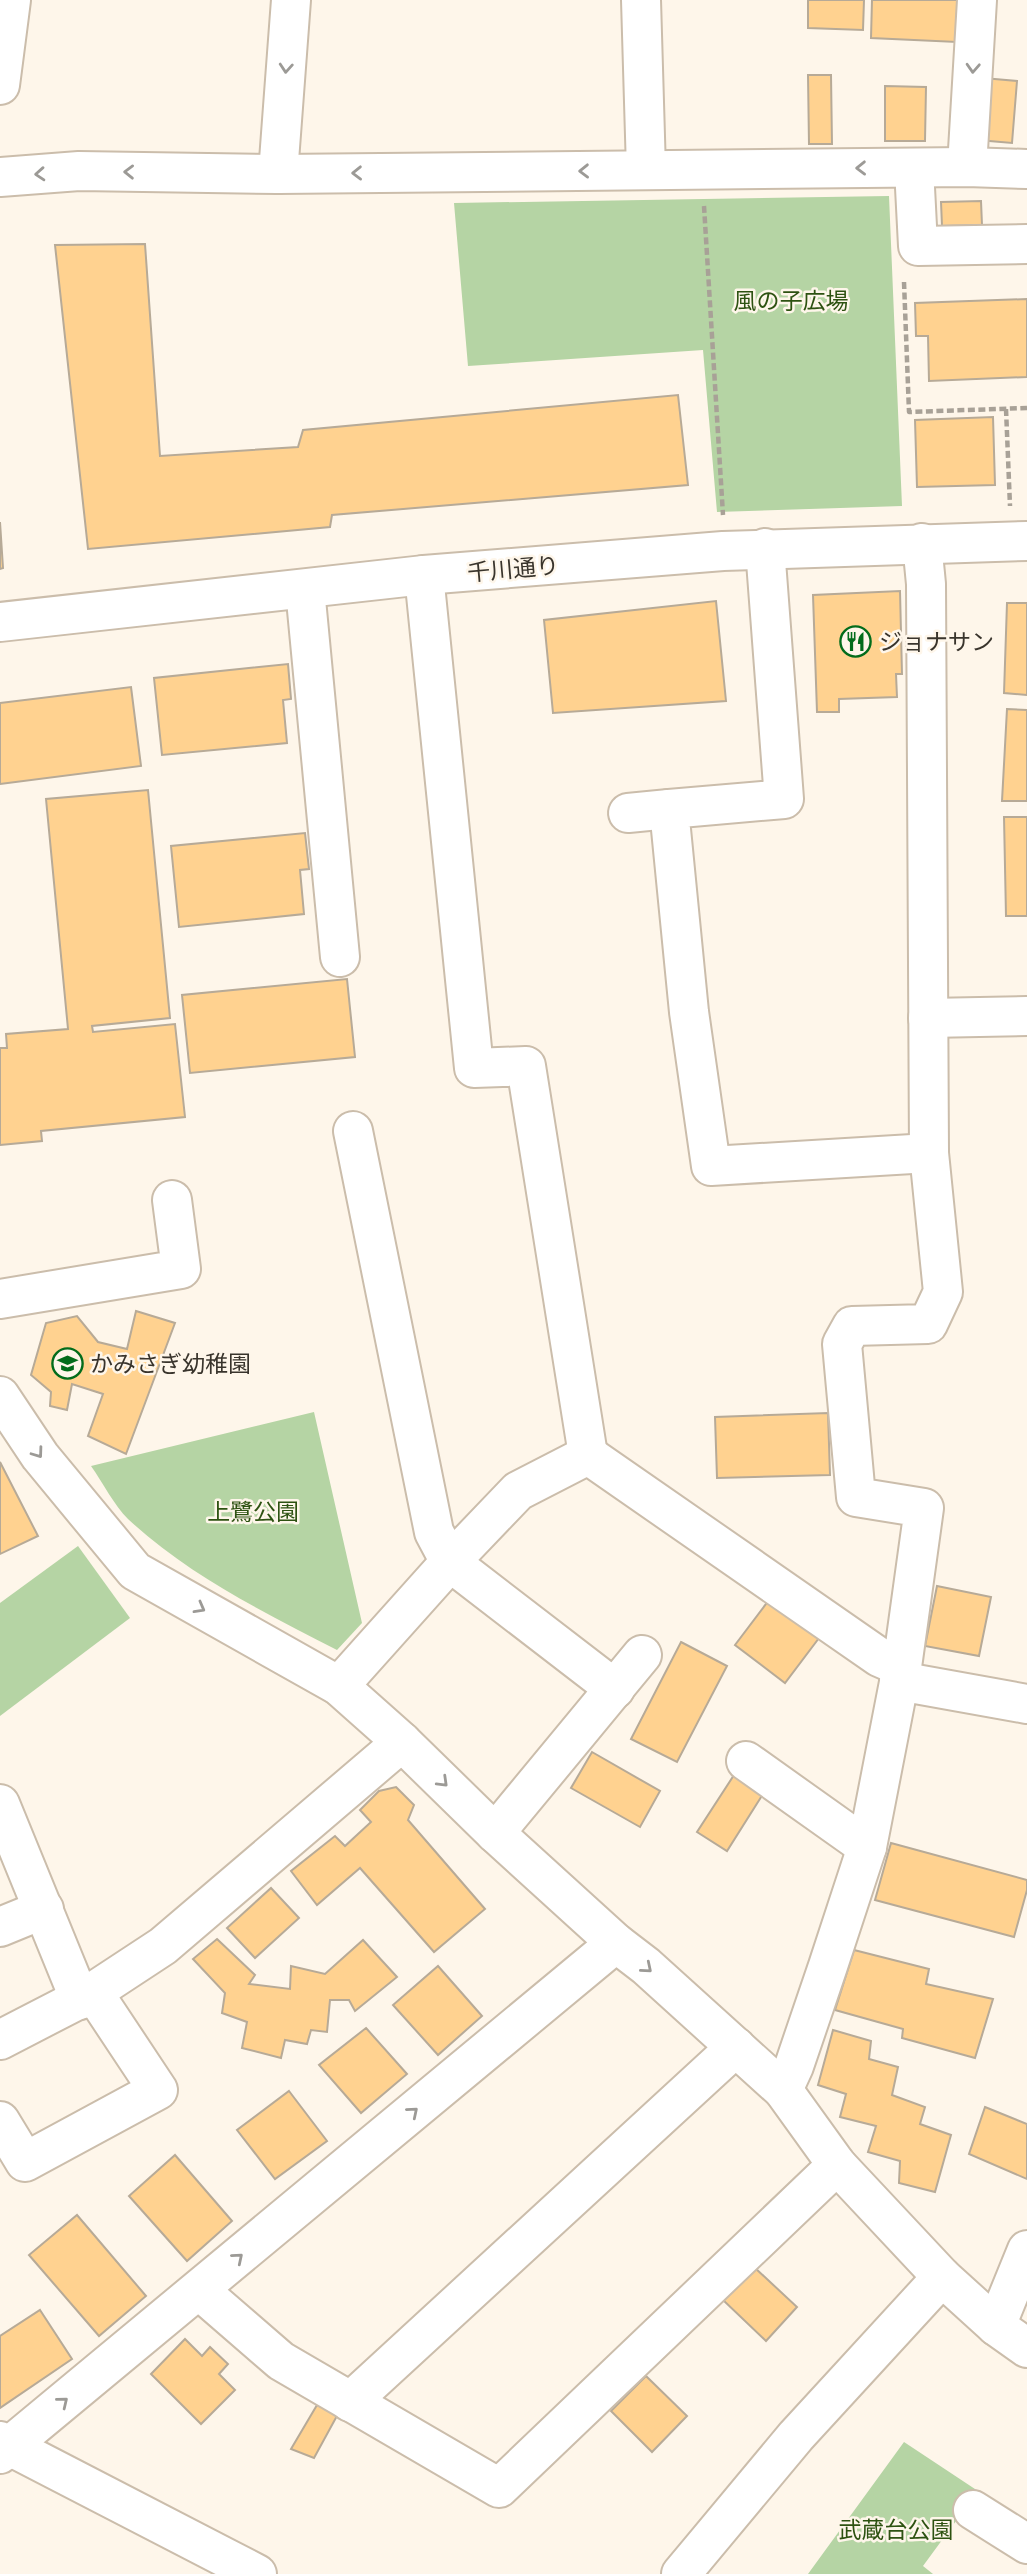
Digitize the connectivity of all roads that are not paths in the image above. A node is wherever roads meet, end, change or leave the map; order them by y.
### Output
1 (11, 0) edge
2 (291, 0) edge
3 (641, 0) edge
4 (977, 0) edge
5 (0, 85) edge
6 (967, 167) junction
7 (914, 168) junction
8 (1027, 169) edge
9 (646, 170) junction
10 (278, 174) junction
11 (0, 177) edge
12 (1027, 244) edge
13 (1027, 541) edge
14 (922, 543) junction
15 (765, 548) junction
16 (424, 575) junction
17 (305, 589) junction
18 (0, 622) edge
19 (669, 809) junction
20 (628, 813) dead end
21 (340, 957) dead end
22 (1027, 1016) edge
23 (928, 1018) junction
24 (353, 1131) dead end
25 (929, 1153) junction
26 (172, 1200) dead end
27 (0, 1299) edge
28 (0, 1396) edge
29 (588, 1455) junction
30 (450, 1562) junction
31 (642, 1655) dead end
32 (901, 1674) junction
33 (339, 1686) junction
34 (615, 1689) junction
35 (1027, 1704) edge
36 (402, 1742) junction
37 (746, 1762) dead end
38 (0, 1804) edge
39 (495, 1833) junction
40 (867, 1847) junction
41 (44, 1909) junction
42 (0, 1927) edge
43 (616, 1943) junction
44 (87, 1996) junction
45 (0, 2040) edge
46 (736, 2047) junction
47 (783, 2090) junction
48 (0, 2121) edge
49 (837, 2165) junction
50 (1027, 2250) edge
51 (942, 2277) junction
52 (199, 2290) junction
53 (996, 2326) junction
54 (1027, 2348) edge
55 (349, 2402) junction
56 (3, 2447) edge
57 (973, 2510) dead end
58 (1027, 2544) edge
59 (256, 2574) edge
60 (681, 2574) edge

1 - 5 street
2 -> 10 street
3 - 9 street
4 -> 6 street
6 - 7 street
6 - 8 street
7 -> 9 street
7 - 12 street
9 -> 10 street
10 -> 11 street
13 - 14 street, 千川通り
14 - 15 street, 千川通り
14 - 23 street
15 - 16 street, 千川通り
15 - 19 street
16 - 17 street, 千川通り
16 - 29 street
17 - 18 street, 千川通り
17 - 21 street
19 - 20 street
19 - 25 street
22 - 23 street
23 - 25 street
24 - 30 street
25 - 32 street
26 - 27 street
28 -> 33 street
29 - 30 street
29 - 32 street
30 - 33 street
30 - 34 street
31 - 34 street
32 - 35 street
32 - 40 street
33 - 36 street
34 - 39 street
36 -> 39 street
36 - 44 street
37 - 40 street
38 - 41 street
39 - 43 street
40 - 47 street
41 - 42 street
41 - 44 street
43 -> 46 street
52 -> 43 street
44 - 45 street
44 - 48 street
46 - 47 street
46 - 55 street
47 - 49 street
49 - 51 street
49 - 55 street
50 - 53 street
51 - 53 street
51 - 60 street
52 - 55 street
56 -> 52 street
53 - 54 street
56 - 59 street
57 - 58 street

